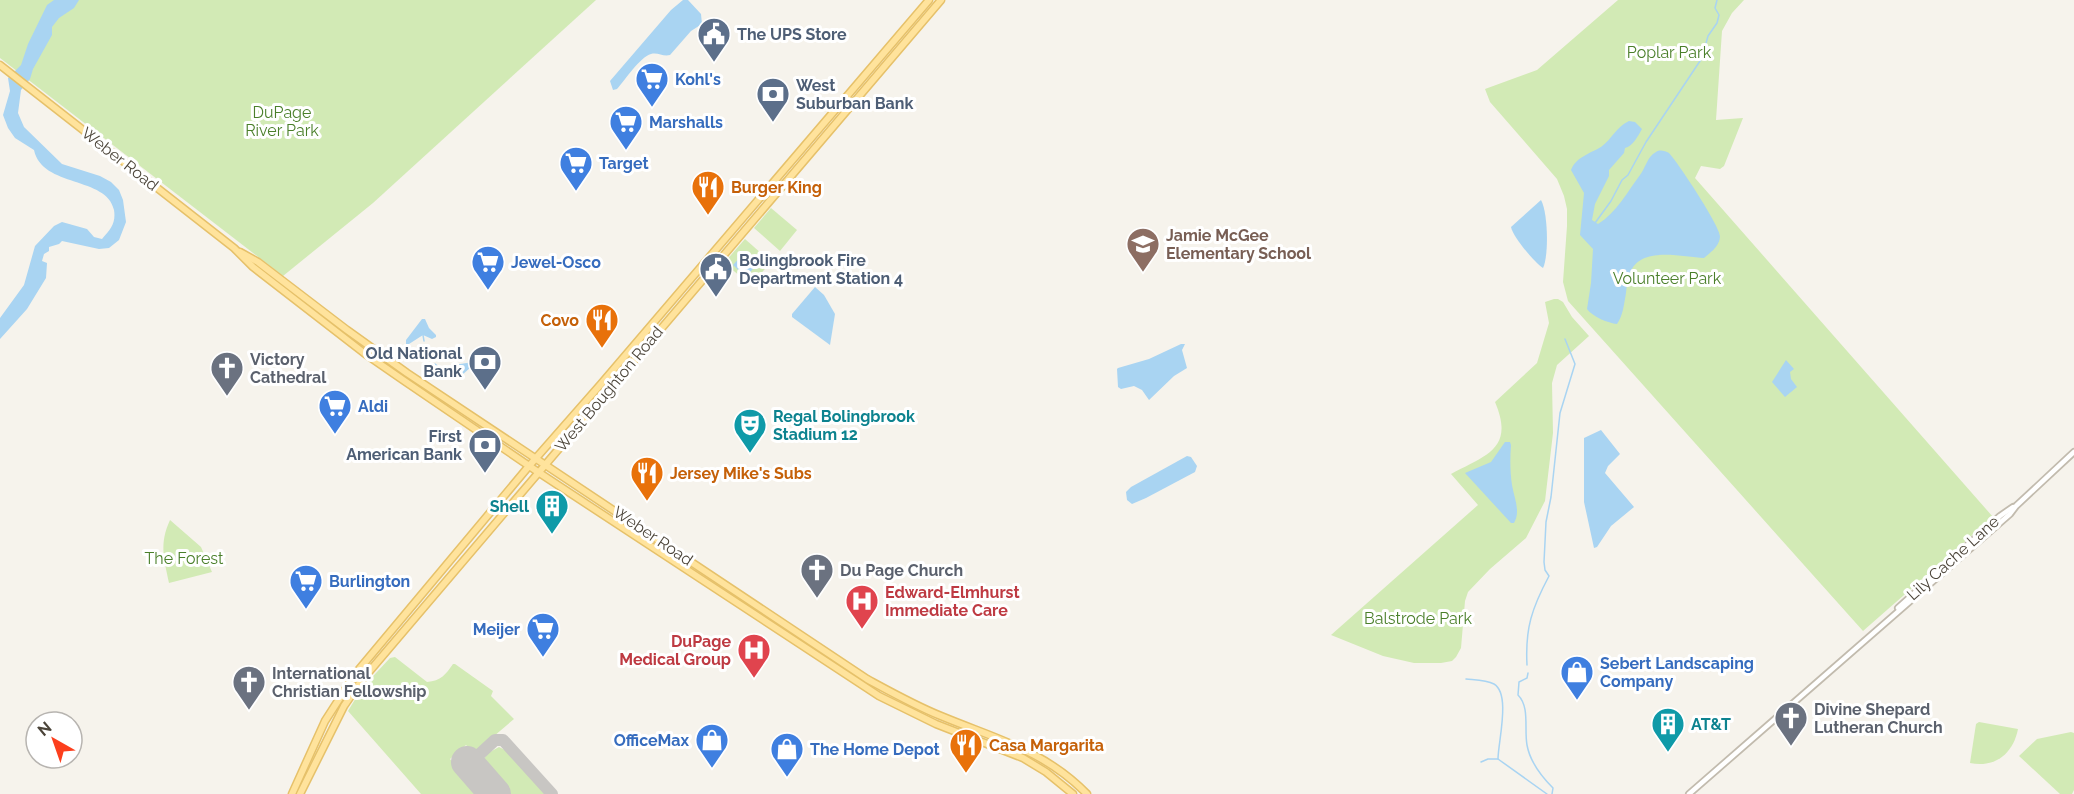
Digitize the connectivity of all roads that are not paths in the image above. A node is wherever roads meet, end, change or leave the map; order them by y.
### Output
1 (929, 0) edge
2 (941, 0) edge
3 (0, 65) edge
4 (234, 248) junction
5 (2074, 452) edge
6 (536, 458) junction
7 (545, 464) junction
8 (529, 466) junction
9 (538, 472) junction
10 (619, 524) junction
11 (649, 533) junction
12 (291, 794) edge
13 (300, 794) edge
14 (1073, 794) edge
15 (1087, 794) edge
16 (1689, 794) edge

1 - 6 main road, West Boughton Road
2 - 7 main road, West Boughton Road
3 - 4 main road, Weber Road
4 - 6 main road, Weber Road
4 - 8 main road, Weber Road
5 - 16 street, Lily Cache Lane
6 - 7 main road, Weber Road
6 - 8 main road, West Boughton Road
7 - 9 main road, West Boughton Road
7 - 11 main road, Weber Road
8 - 9 main road, Weber Road
8 - 12 main road, West Boughton Road
9 - 10 main road, Weber Road
9 - 13 main road, West Boughton Road
10 - 11 main road
10 - 14 main road, Weber Road
11 - 15 main road, Weber Road

